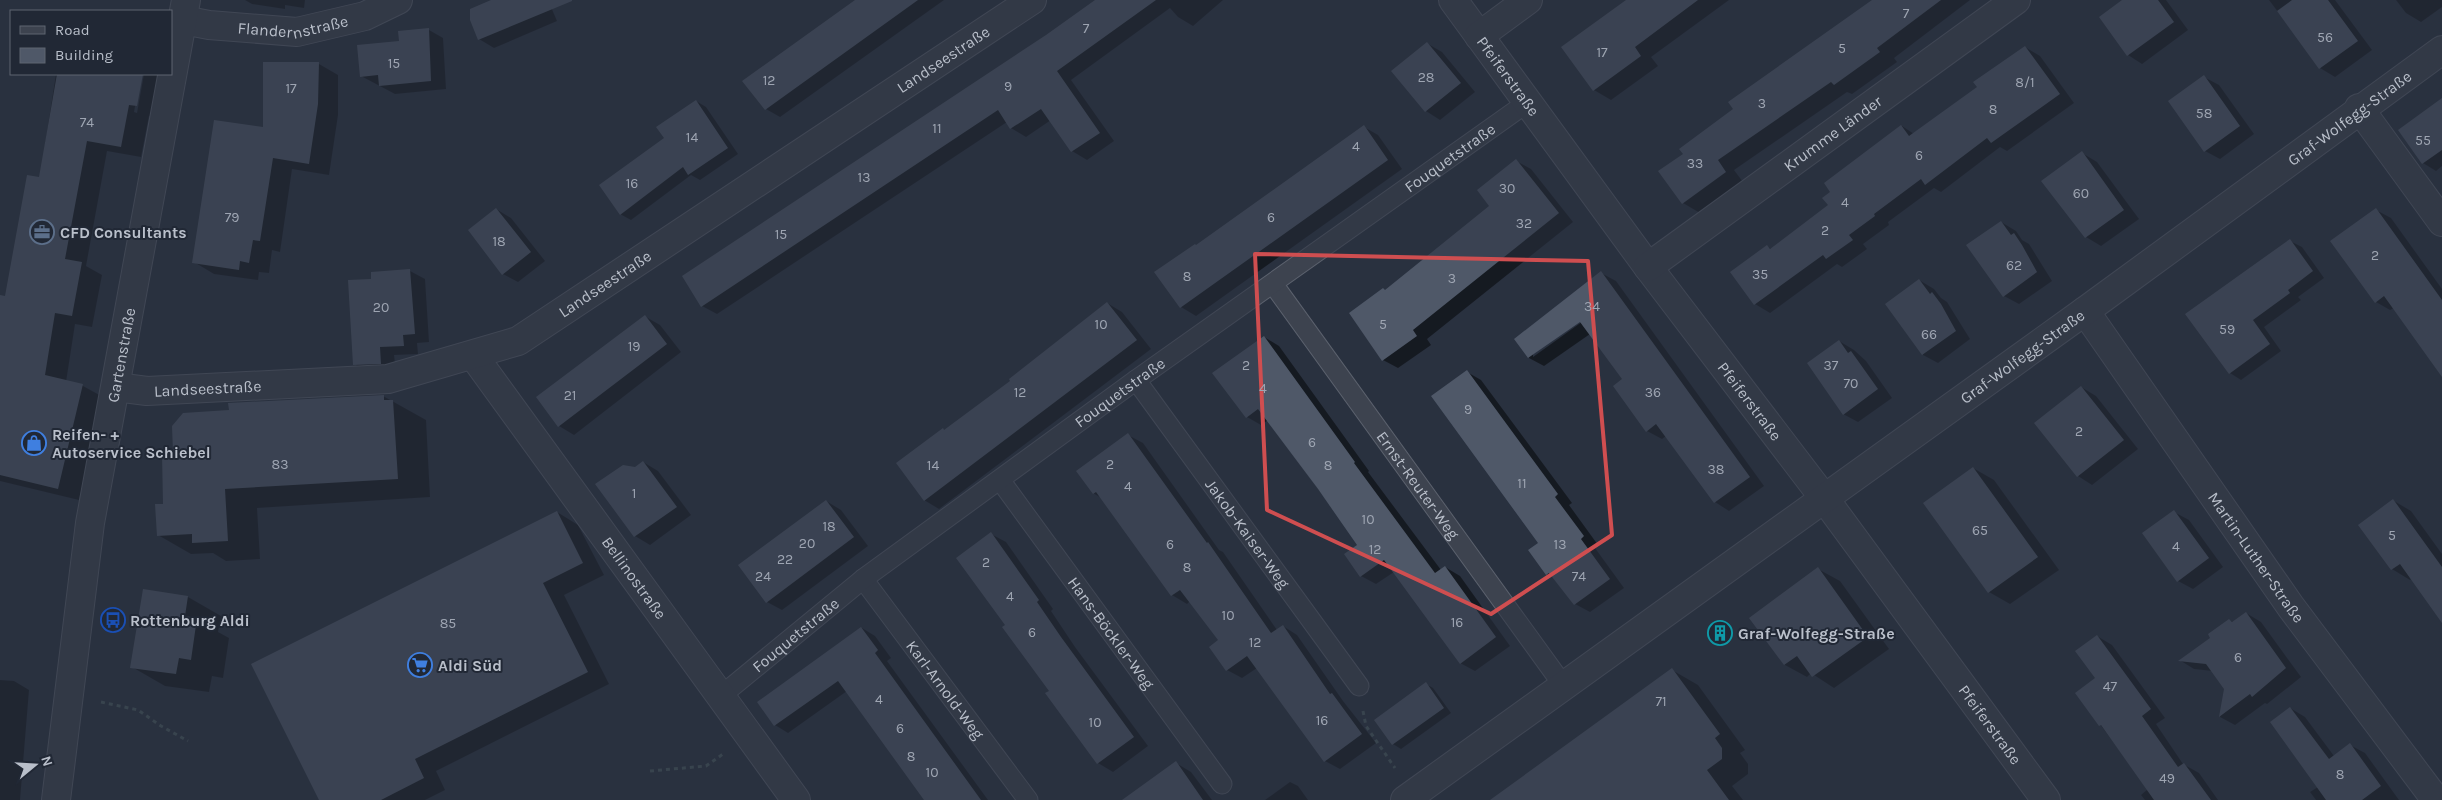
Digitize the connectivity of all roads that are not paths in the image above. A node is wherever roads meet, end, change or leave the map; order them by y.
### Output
1 (398, 0) edge
2 (1032, 0) edge
3 (1453, 0) edge
4 (1528, 0) edge
5 (2016, 0) edge
6 (185, 10) edge
7 (1479, 36) junction
8 (2442, 50) edge
9 (1528, 102) junction
10 (2360, 108) junction
11 (2442, 222) edge
12 (1648, 267) junction
13 (1273, 284) junction
14 (2085, 311) junction
15 (473, 355) junction
16 (1136, 380) junction
17 (116, 387) junction
18 (1000, 480) junction
19 (1824, 498) junction
20 (863, 579) junction
21 (1563, 685) junction
22 (1360, 686) road end
23 (722, 695) junction
24 (1222, 784) dead end
25 (1409, 797) edge
26 (56, 800) edge
27 (796, 800) edge
28 (1028, 800) edge
29 (2046, 800) edge
30 (2436, 800) edge

1 - 6 street, Flandernstraße
2 - 15 street, Landseestraße
3 - 7 street, Pfeiferstraße
4 - 7 street
5 - 12 street, Krumme Länder
6 - 17 street, Gartenstraße
7 - 9 street, Pfeiferstraße
8 - 10 street, Graf-Wolfegg-Straße
9 - 12 street, Pfeiferstraße
9 - 13 lane, Fouquetstraße
10 - 11 street
10 - 14 street, Graf-Wolfegg-Straße
12 - 19 street, Pfeiferstraße
13 - 16 lane, Fouquetstraße
13 - 21 lane, Ernst-Reuter-Weg
14 - 19 street, Graf-Wolfegg-Straße
14 - 30 street, Martin-Luther-Straße
15 - 17 street, Landseestraße
15 - 23 street, Bellinostraße
16 - 18 lane, Fouquetstraße
16 - 22 lane, Jakob-Kaiser-Weg
17 - 26 street, Gartenstraße
18 - 20 lane, Fouquetstraße
18 - 24 lane, Hans-Böckler-Weg
19 - 21 street, Graf-Wolfegg-Straße
19 - 29 street, Pfeiferstraße
20 - 23 lane, Fouquetstraße
20 - 28 lane, Karl-Arnold-Weg
21 - 25 street, Graf-Wolfegg-Straße
23 - 27 street, Bellinostraße

